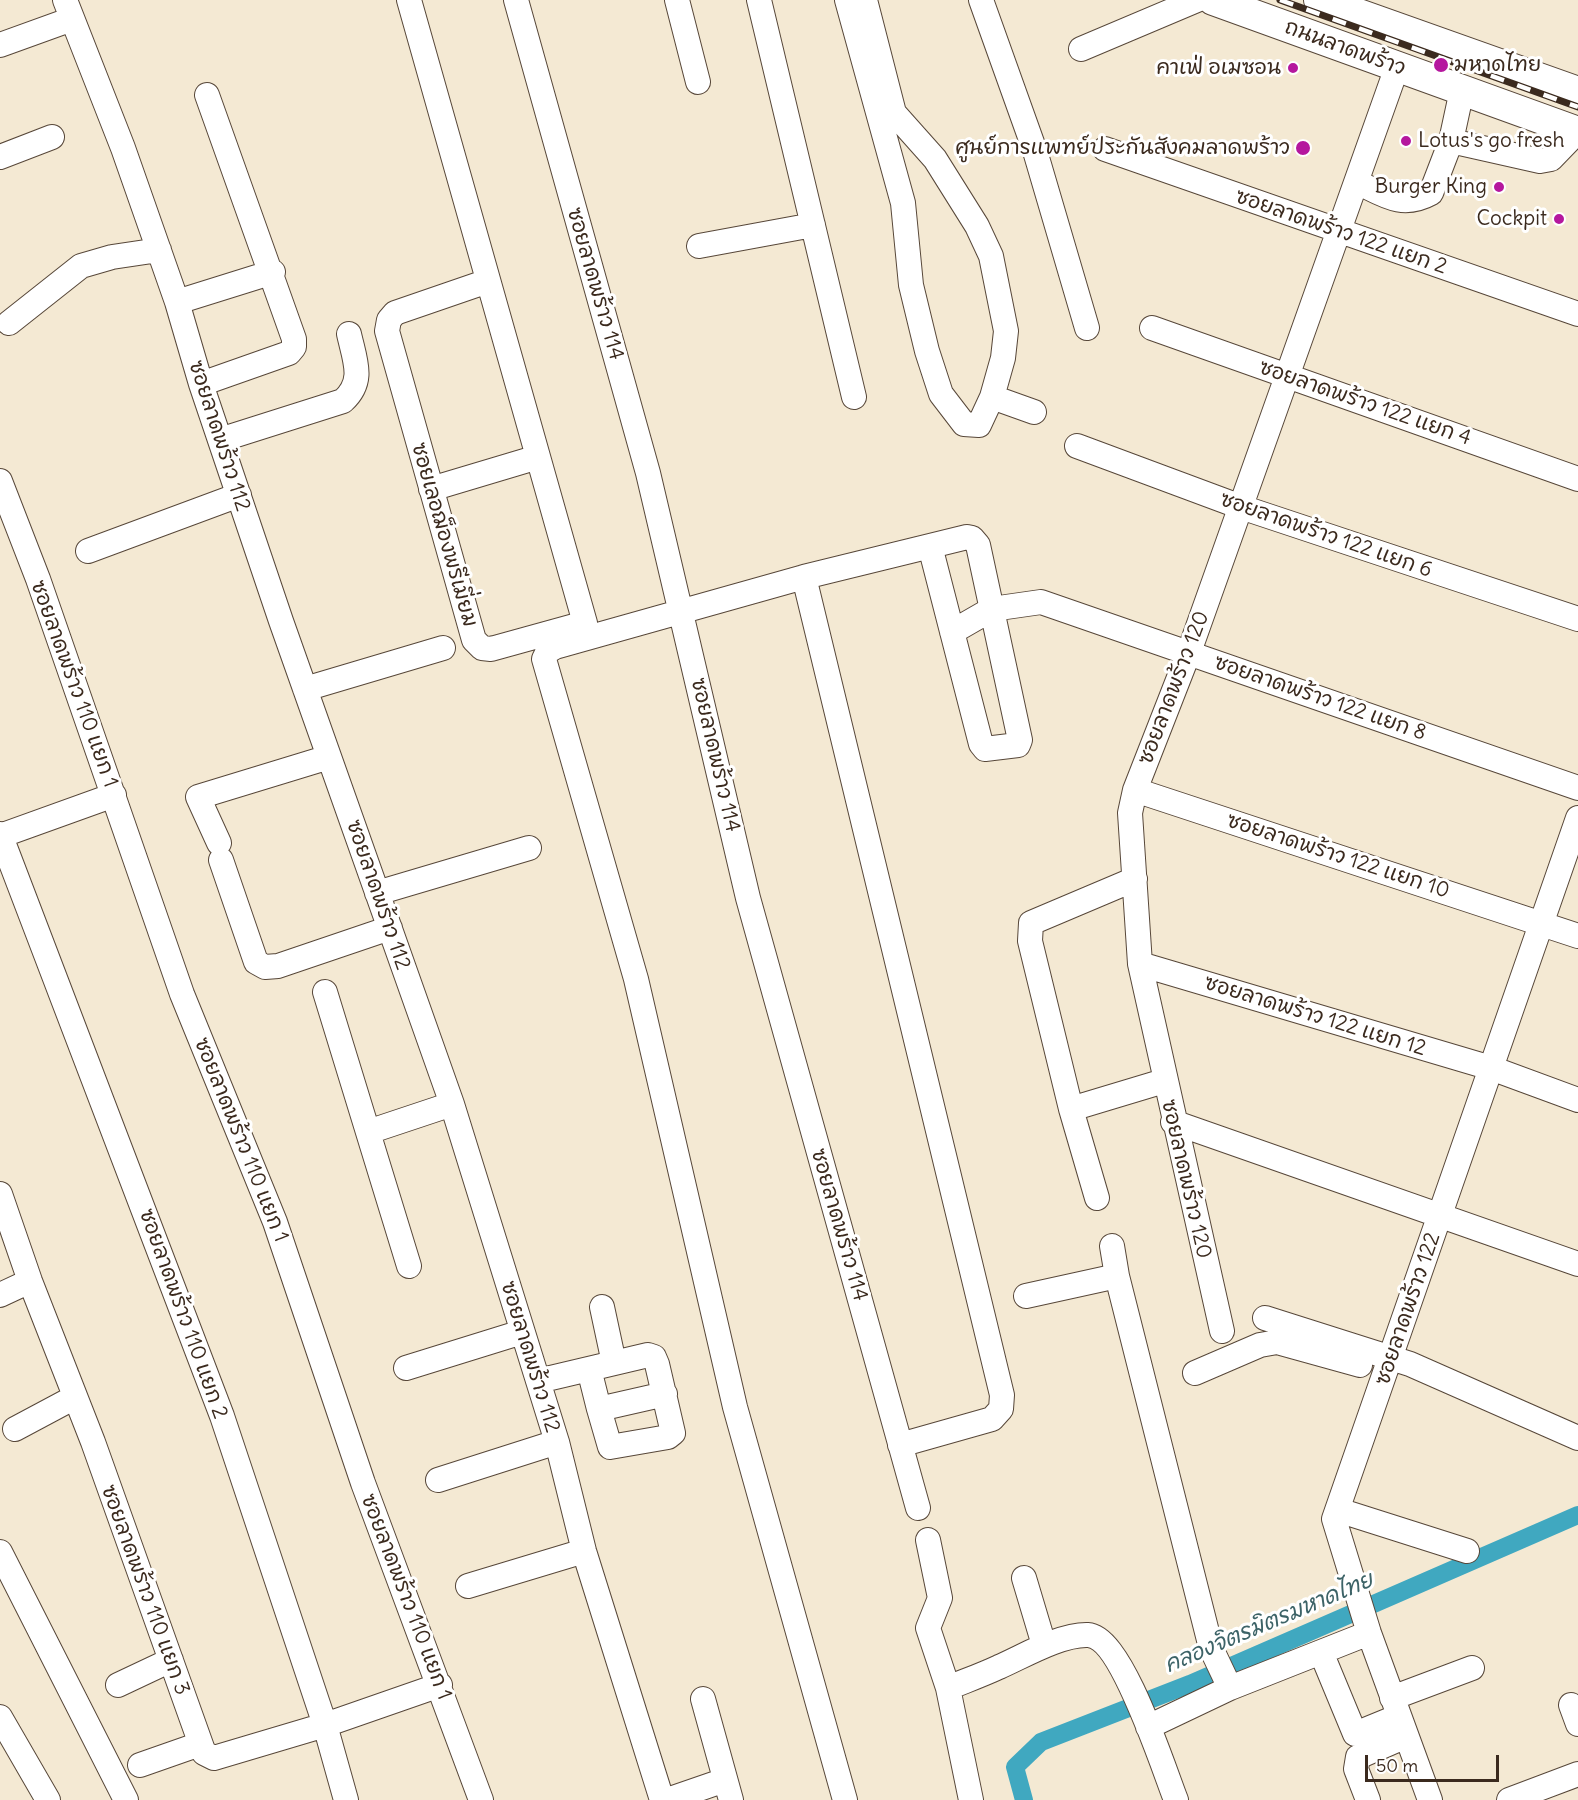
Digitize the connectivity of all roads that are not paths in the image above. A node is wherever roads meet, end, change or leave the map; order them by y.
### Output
1 (409, 0) edge
2 (516, 0) edge
3 (677, 0) edge
4 (759, 0) edge
5 (847, 0) edge
6 (865, 0) edge
7 (981, 0) edge
8 (1197, 0) edge
9 (1213, 0) edge
10 (1319, 0) edge
11 (69, 9) edge
12 (0, 45) edge
13 (1081, 49) dead end
14 (1397, 67) junction
15 (698, 82) dead end
16 (1462, 90) junction
17 (1578, 92) edge
18 (207, 94) dead end
19 (1577, 132) edge
20 (52, 137) dead end
21 (1450, 141) junction
22 (1105, 148) dead end
23 (0, 157) edge
24 (1357, 182) junction
25 (813, 225) junction
26 (1339, 231) junction
27 (699, 246) dead end
28 (159, 250) junction
29 (273, 272) junction
30 (488, 281) junction
31 (177, 302) junction
32 (1578, 314) edge
33 (9, 323) dead end
34 (1087, 328) dead end
35 (1152, 328) dead end
36 (349, 334) dead end
37 (1287, 376) junction
38 (201, 384) junction
39 (854, 397) dead end
40 (992, 397) junction
41 (1034, 412) dead end
42 (220, 440) junction
43 (1077, 446) dead end
44 (538, 457) junction
45 (1578, 479) edge
46 (0, 481) edge
47 (431, 489) junction
48 (239, 495) junction
49 (1241, 507) junction
50 (930, 546) junction
51 (88, 551) dead end
52 (804, 577) junction
53 (992, 609) junction
54 (681, 610) junction
55 (1578, 619) edge
56 (587, 630) junction
57 (952, 632) junction
58 (443, 648) dead end
59 (1189, 652) junction
60 (305, 689) junction
61 (329, 757) junction
62 (1578, 788) edge
63 (1135, 790) junction
64 (114, 795) junction
65 (1578, 818) edge
66 (0, 836) edge
67 (529, 848) dead end
68 (1135, 879) junction
69 (377, 893) junction
70 (1542, 923) junction
71 (390, 928) junction
72 (1578, 936) edge
73 (1140, 964) junction
74 (325, 992) dead end
75 (1491, 1068) junction
76 (1164, 1081) junction
77 (1578, 1100) edge
78 (452, 1104) junction
79 (1071, 1109) junction
80 (1173, 1122) junction
81 (368, 1132) junction
82 (0, 1194) edge
83 (1097, 1198) dead end
84 (1439, 1218) junction
85 (1112, 1246) dead end
86 (1578, 1264) edge
87 (409, 1266) dead end
88 (1117, 1276) junction
89 (30, 1281) junction
90 (0, 1295) edge
91 (1026, 1296) dead end
92 (602, 1307) dead end
93 (1265, 1318) dead end
94 (1222, 1331) dead end
95 (522, 1332) junction
96 (614, 1363) junction
97 (1388, 1365) junction
98 (406, 1368) dead end
99 (589, 1369) junction
100 (1195, 1373) dead end
101 (538, 1382) junction
102 (665, 1394) junction
103 (75, 1397) junction
104 (599, 1409) junction
105 (15, 1429) dead end
106 (1578, 1438) edge
107 (557, 1442) junction
108 (900, 1445) junction
109 (438, 1480) dead end
110 (918, 1508) dead end
111 (1338, 1510) junction
112 (928, 1540) dead end
113 (584, 1551) junction
114 (1467, 1551) dead end
115 (0, 1552) edge
116 (1024, 1578) dead end
117 (468, 1586) dead end
118 (1362, 1612) junction
119 (1044, 1645) junction
120 (1321, 1652) junction
121 (171, 1660) junction
122 (1472, 1668) dead end
123 (1228, 1683) junction
124 (118, 1685) dead end
125 (440, 1685) junction
126 (948, 1688) junction
127 (703, 1699) dead end
128 (0, 1717) edge
129 (1399, 1717) junction
130 (1145, 1719) junction
131 (325, 1725) junction
132 (200, 1744) junction
133 (140, 1766) dead end
134 (1578, 1774) edge
135 (728, 1790) edge
136 (48, 1800) edge
137 (126, 1800) edge
138 (346, 1800) edge
139 (481, 1800) edge
140 (662, 1800) edge
141 (666, 1800) edge
142 (845, 1800) edge
143 (971, 1800) edge
144 (1176, 1800) edge
145 (1368, 1800) edge
146 (1430, 1800) edge
147 (1509, 1800) edge

1 - 30 street
2 - 54 street, ซอยลาดพร้าว 114
3 - 15 street
4 - 25 street
5 - 40 street
6 - 40 street
7 - 34 street
8 - 13 street
9 - 14 main road, ถนนลาดพร้าว
10 - 17 main road, ถนนลาดพร้าว
11 - 12 street
11 - 28 street, ซอยลาดพร้าว 112
14 - 16 main road, ถนนลาดพร้าว
14 - 24 street, ซอยลาดพร้าว 120
16 - 19 main road, ถนนลาดพร้าว
16 - 21 street
18 - 29 street
19 - 21 street
20 - 23 street
21 - 24 street
22 - 26 street, ซอยลาดพร้าว 122 แยก 2
24 - 26 street, ซอยลาดพร้าว 120
25 - 27 street
25 - 39 street
26 - 32 street, ซอยลาดพร้าว 122 แยก 2
26 - 37 street, ซอยลาดพร้าว 120
28 - 31 street, ซอยลาดพร้าว 112
28 - 33 street
29 - 31 street
29 - 38 street
30 - 44 street
30 - 47 street, ซอยเลอฌ็องพรีเมี่ยม
31 - 38 street, ซอยลาดพร้าว 112
35 - 37 street, ซอยลาดพร้าว 122 แยก 4
36 - 42 street
37 - 45 street, ซอยลาดพร้าว 122 แยก 4
37 - 49 street, ซอยลาดพร้าว 120
38 - 42 street, ซอยลาดพร้าว 112
40 - 41 street
42 - 48 street, ซอยลาดพร้าว 112
43 - 49 street, ซอยลาดพร้าว 122 แยก 6
44 - 47 street
44 - 56 street
46 - 64 street, ซอยลาดพร้าว 110 แยก 1
47 - 56 street, ซอยเลอฌ็องพรีเมี่ยม
48 - 51 street
48 - 60 street, ซอยลาดพร้าว 112
49 - 55 street, ซอยลาดพร้าว 122 แยก 6
49 - 59 street, ซอยลาดพร้าว 120
50 - 52 street
50 - 53 street
50 - 57 street
52 - 54 street
52 - 108 street
53 - 57 street
53 - 57 street
53 - 59 street, ซอยลาดพร้าว 122 แยก 8
54 - 56 street
54 - 108 street, ซอยลาดพร้าว 114
56 - 142 street
58 - 60 street
59 - 62 street, ซอยลาดพร้าว 122 แยก 8
59 - 63 street, ซอยลาดพร้าว 120
60 - 61 street, ซอยลาดพร้าว 112
61 - 69 street, ซอยลาดพร้าว 112
61 - 71 street
63 - 68 street, ซอยลาดพร้าว 120
63 - 70 street, ซอยลาดพร้าว 122 แยก 10
64 - 66 street
64 - 125 street, ซอยลาดพร้าว 110 แยก 1
65 - 70 street, ซอยลาดพร้าว 122
66 - 131 street, ซอยลาดพร้าว 110 แยก 2
67 - 69 street
68 - 73 street, ซอยลาดพร้าว 120
68 - 79 street
69 - 71 street, ซอยลาดพร้าว 112
70 - 72 street, ซอยลาดพร้าว 122 แยก 10
70 - 75 street, ซอยลาดพร้าว 122
71 - 78 street, ซอยลาดพร้าว 112
73 - 75 street, ซอยลาดพร้าว 122 แยก 12
73 - 76 street, ซอยลาดพร้าว 120
74 - 81 street
75 - 77 street, ซอยลาดพร้าว 122 แยก 12
75 - 84 street, ซอยลาดพร้าว 122
76 - 79 street
76 - 80 street, ซอยลาดพร้าว 120
78 - 81 street
78 - 95 street, ซอยลาดพร้าว 112
79 - 83 street
80 - 84 street
80 - 94 street, ซอยลาดพร้าว 120
81 - 87 street
82 - 89 street, ซอยลาดพร้าว 110 แยก 3
84 - 86 street
84 - 97 street, ซอยลาดพร้าว 122
85 - 88 street
88 - 91 street
88 - 123 street
89 - 90 street
89 - 103 street, ซอยลาดพร้าว 110 แยก 3
92 - 96 street
93 - 97 street
95 - 98 street
95 - 101 street, ซอยลาดพร้าว 112
96 - 99 street
96 - 102 street
97 - 100 street
97 - 106 street
97 - 111 street, ซอยลาดพร้าว 122
99 - 101 street
99 - 104 street
101 - 107 street, ซอยลาดพร้าว 112
102 - 104 street
102 - 104 street
103 - 105 street
103 - 121 street, ซอยลาดพร้าว 110 แยก 3
107 - 109 street
107 - 113 street, ซอยลาดพร้าว 112
108 - 110 street, ซอยลาดพร้าว 114
111 - 114 street
111 - 118 street, ซอยลาดพร้าว 122
112 - 126 street
113 - 117 street
113 - 140 street, ซอยลาดพร้าว 112
115 - 137 street
116 - 119 street
118 - 120 street
118 - 129 street, ซอยลาดพร้าว 122
119 - 126 street
119 - 130 street
120 - 123 street
120 - 129 street
121 - 124 street
121 - 132 street, ซอยลาดพร้าว 110 แยก 3
122 - 129 street
123 - 130 street
125 - 131 street
125 - 139 street, ซอยลาดพร้าว 110 แยก 1
126 - 143 street
127 - 135 street
128 - 136 street
129 - 145 street
129 - 146 street, ซอยลาดพร้าว 122
130 - 144 street
131 - 132 street
131 - 138 street, ซอยลาดพร้าว 110 แยก 2
132 - 133 street
134 - 147 street
135 - 141 street

